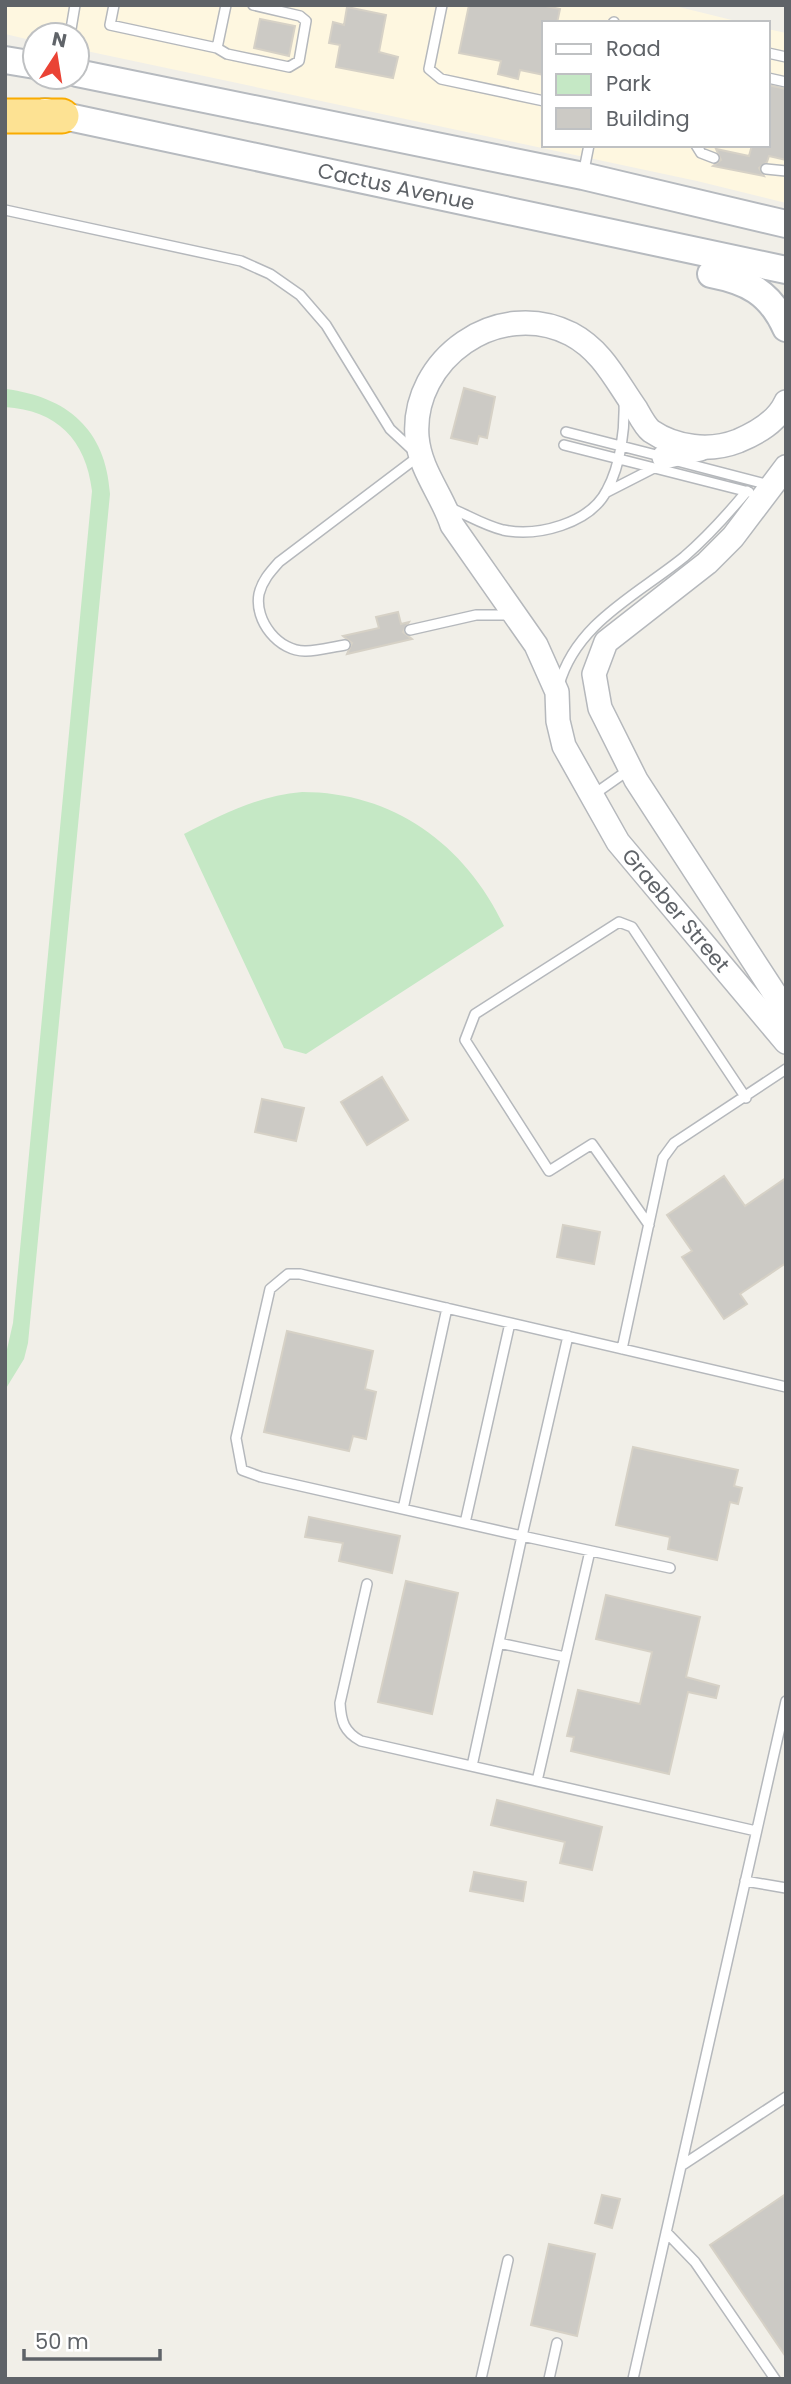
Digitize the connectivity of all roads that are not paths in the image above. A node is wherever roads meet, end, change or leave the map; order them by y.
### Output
1 (114, 5) edge
2 (226, 5) edge
3 (253, 5) edge
4 (442, 5) edge
5 (217, 48) junction
6 (91, 76) edge
7 (542, 101) edge
8 (5, 104) edge
9 (5, 116) edge
10 (62, 116) junction
11 (589, 147) edge
12 (697, 147) edge
13 (714, 158) dead end
14 (766, 169) dead end
15 (786, 171) edge
16 (583, 176) junction
17 (5, 210) edge
18 (786, 223) edge
19 (615, 236) junction
20 (786, 270) edge
21 (786, 328) edge
22 (623, 392) junction
23 (786, 402) edge
24 (566, 432) dead end
25 (564, 445) dead end
26 (620, 446) junction
27 (707, 448) junction
28 (419, 456) junction
29 (618, 460) junction
30 (658, 463) junction
31 (768, 485) edge
32 (607, 492) junction
33 (446, 506) junction
34 (515, 615) junction
35 (410, 630) dead end
36 (345, 645) dead end
37 (557, 692) junction
38 (631, 768) junction
39 (592, 796) junction
40 (786, 1011) edge
41 (786, 1042) edge
42 (786, 1069) edge
43 (746, 1098) junction
44 (649, 1225) junction
45 (447, 1308) junction
46 (510, 1322) junction
47 (568, 1336) junction
48 (622, 1349) junction
49 (786, 1387) edge
50 (403, 1509) junction
51 (465, 1523) junction
52 (522, 1536) junction
53 (590, 1551) junction
54 (670, 1568) dead end
55 (367, 1584) dead end
56 (499, 1643) junction
57 (565, 1657) junction
58 (786, 1700) edge
59 (472, 1766) junction
60 (537, 1781) junction
61 (756, 1831) junction
62 (745, 1881) junction
63 (786, 1888) edge
64 (786, 2097) edge
65 (681, 2166) junction
66 (666, 2232) junction
67 (508, 2260) dead end
68 (557, 2343) dead end
69 (481, 2379) edge
70 (549, 2379) edge
71 (633, 2379) edge
72 (775, 2379) edge

1 - 5 lane
2 - 5 lane
3 - 5 lane
4 - 7 lane
6 - 16 main road
8 - 10 main road, Cactus Avenue
9 - 10 highway
10 - 19 main road, Cactus Avenue
11 - 16 lane
12 - 13 lane
14 - 15 lane
16 - 18 main road
17 - 28 lane
19 - 20 main road, Cactus Avenue
19 - 21 main road
22 - 26 lane
22 - 27 street
22 - 28 street
23 - 27 street
24 - 26 lane
25 - 29 lane
26 - 29 lane
26 - 30 lane
27 - 30 street
28 - 33 street
28 - 36 lane
29 - 30 lane
29 - 32 lane
30 - 31 lane
30 - 31 lane
30 - 32 lane
31 - 37 lane
31 - 38 street, Graeber Street
32 - 33 lane
33 - 34 street
34 - 35 lane
34 - 37 street
37 - 39 street, Graeber Street
38 - 39 lane
38 - 40 street, Graeber Street
39 - 41 street, Graeber Street
42 - 43 lane
43 - 44 lane
43 - 44 lane
44 - 48 lane
45 - 46 lane
45 - 50 lane
45 - 50 lane
46 - 47 lane
46 - 51 lane
47 - 48 lane
47 - 52 lane
48 - 49 lane
50 - 51 lane
51 - 52 lane
52 - 53 lane
52 - 56 lane
53 - 54 lane
53 - 57 lane
55 - 59 lane
56 - 57 lane
56 - 59 lane
57 - 60 lane
58 - 61 lane
59 - 60 lane
60 - 61 lane
61 - 62 lane
62 - 63 lane
62 - 65 lane
64 - 65 lane
65 - 66 lane
66 - 71 lane
66 - 72 lane
67 - 69 lane
68 - 70 lane

